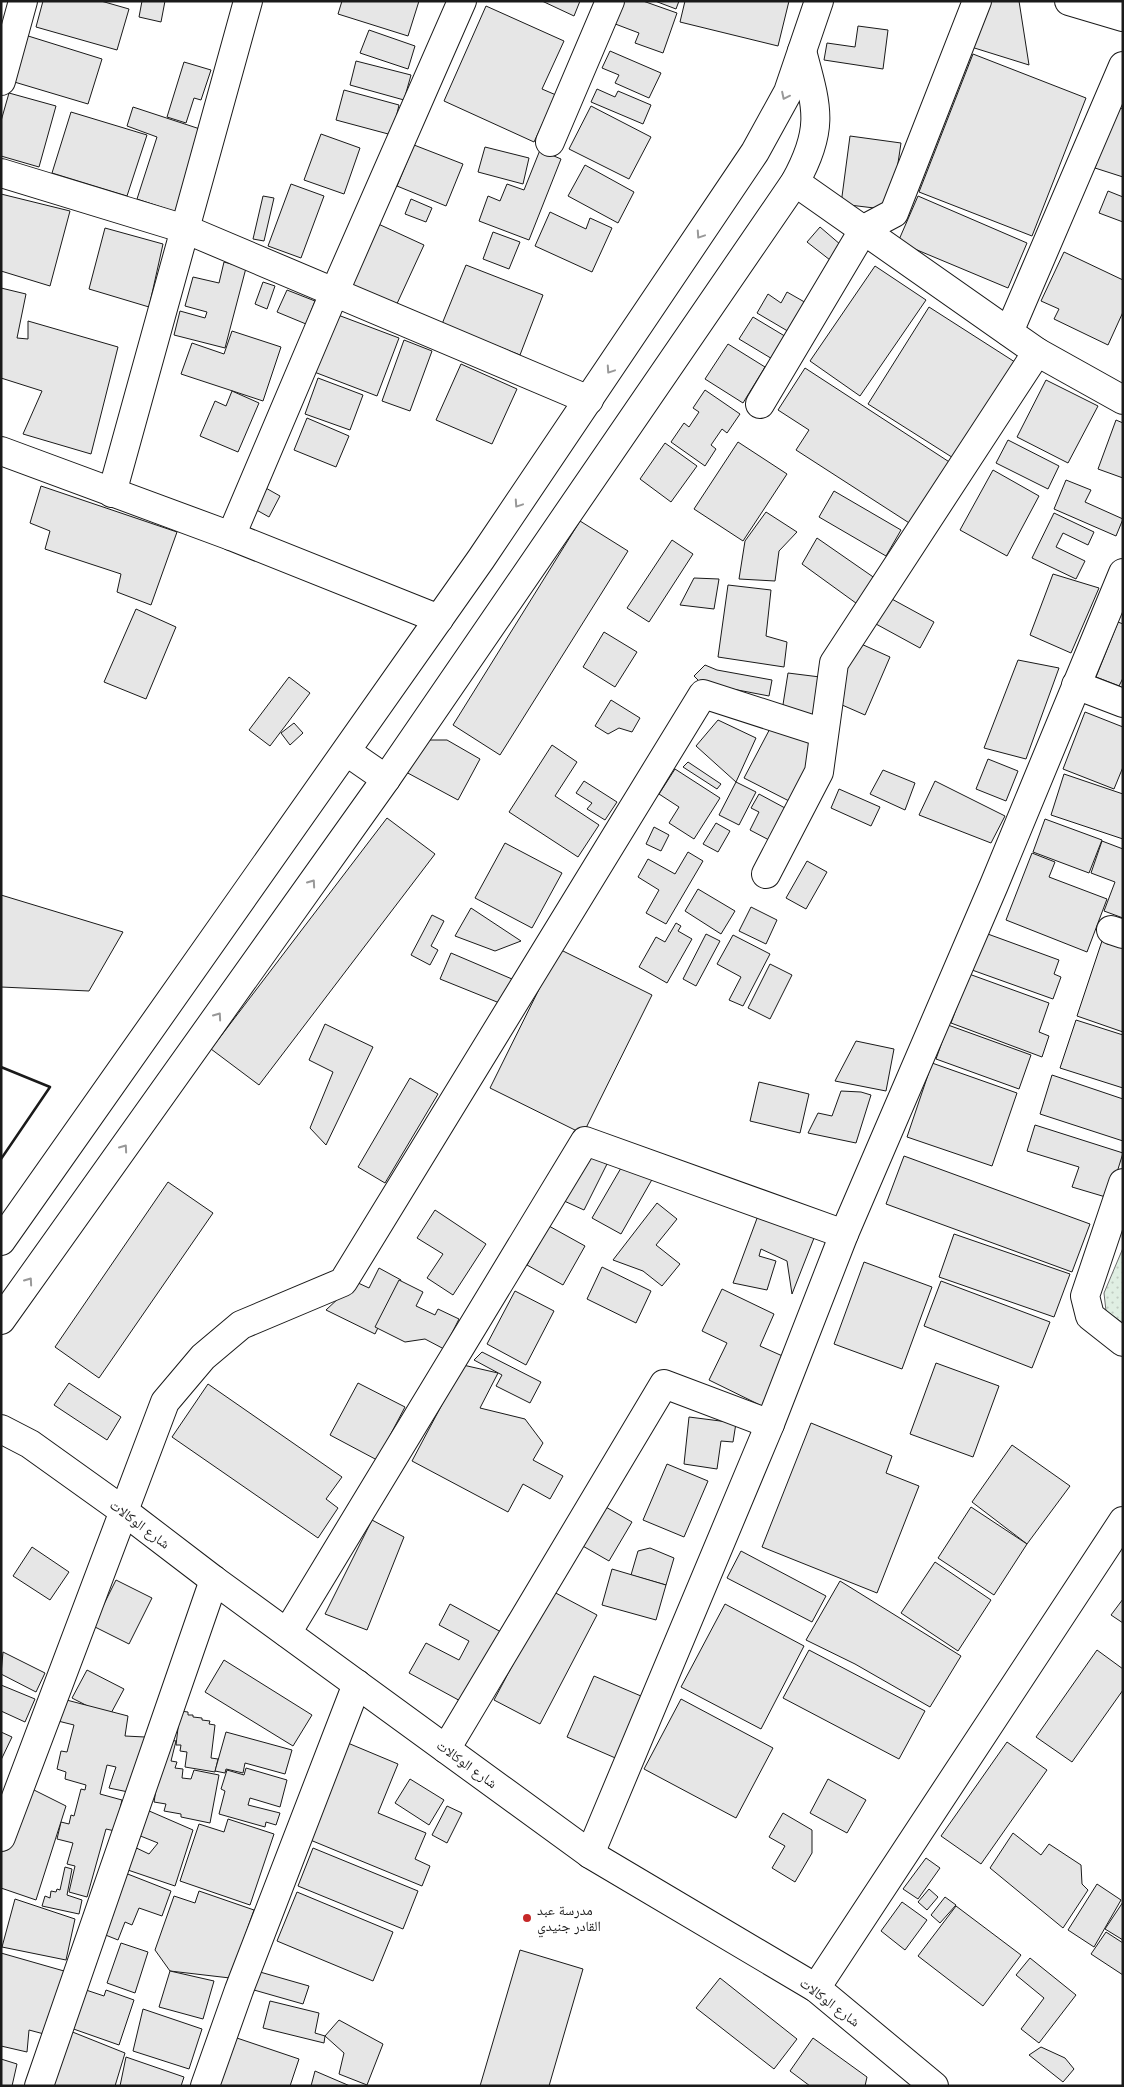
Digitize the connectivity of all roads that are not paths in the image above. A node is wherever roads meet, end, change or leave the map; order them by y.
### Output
1 (23, 1) edge
2 (248, 1) edge
3 (462, 1) edge
4 (610, 1) edge
5 (819, 1) edge
6 (977, 1) edge
7 (1069, 1) edge
8 (1123, 17) edge
9 (802, 51) junction
10 (1123, 66) edge
11 (1, 81) edge
12 (550, 142) dead end
13 (1, 173) edge
14 (794, 182) junction
15 (864, 229) junction
16 (185, 230) junction
17 (335, 291) junction
18 (1009, 332) junction
19 (1037, 352) junction
20 (589, 400) junction
21 (1123, 400) edge
22 (760, 404) dead end
23 (1, 451) edge
24 (112, 492) junction
25 (231, 536) junction
26 (1123, 573) edge
27 (439, 619) junction
28 (1076, 685) junction
29 (1123, 703) edge
30 (824, 733) junction
31 (347, 752) junction
32 (386, 779) junction
33 (766, 874) dead end
34 (1123, 1183) edge
35 (844, 1234) junction
36 (1, 1241) edge
37 (1, 1320) edge
38 (1123, 1342) edge
39 (770, 1424) junction
40 (3, 1427) edge
41 (125, 1512) junction
42 (1123, 1521) edge
43 (214, 1580) junction
44 (287, 1633) junction
45 (357, 1684) junction
46 (446, 1749) junction
47 (1, 1837) edge
48 (590, 1854) junction
49 (816, 1988) junction
50 (39, 2086) edge
51 (205, 2086) edge
52 (934, 2086) edge

1 - 11 street
2 - 16 street
3 - 17 street
4 - 12 street
5 - 9 street
6 - 15 street
7 - 8 street
9 - 14 street
9 -> 20 street
10 - 18 street
13 - 16 street
14 - 15 street
14 - 32 street
15 - 18 street
15 - 22 street
16 - 17 street
16 - 24 street
17 - 20 street
17 - 25 street
18 - 19 street
19 - 21 street
19 - 30 street
20 -> 27 street
23 - 24 street
24 - 25 street
25 - 27 street
26 - 28 street
27 - 31 street
28 - 29 street
28 - 35 street
30 - 33 street
30 - 41 street
31 - 32 street
31 - 36 street
37 -> 32 street
34 - 38 street
35 - 39 street
35 - 44 street
39 - 46 street
39 - 48 street
40 - 41 street, شارع الوكالات
41 - 43 street, شارع الوكالات
41 - 47 street
42 - 49 street
43 - 44 street, شارع الوكالات
43 - 50 street
44 - 45 street, شارع الوكالات
45 - 46 street, شارع الوكالات
45 - 51 street
46 - 48 street, شارع الوكالات
48 - 49 street, شارع الوكالات
49 - 52 street, شارع الوكالات

